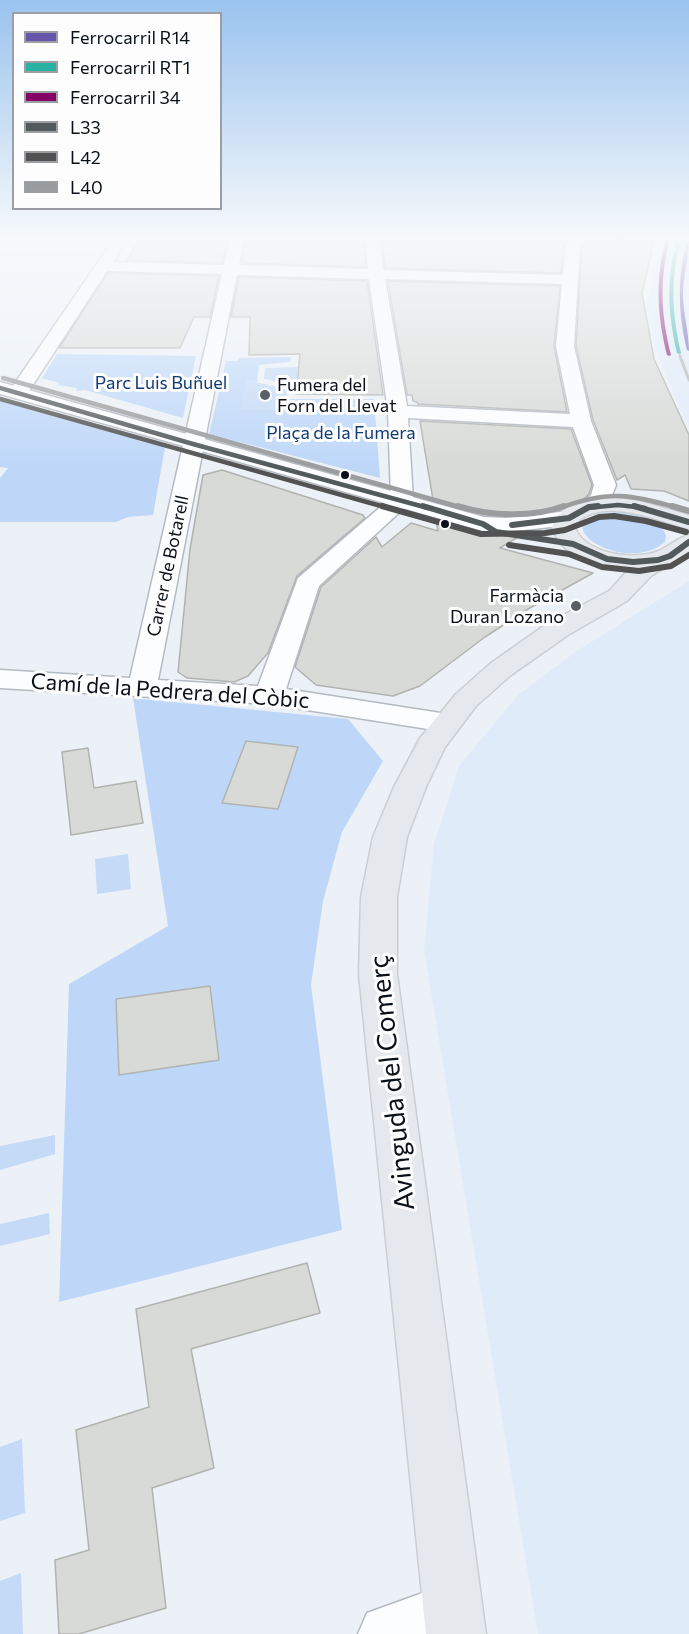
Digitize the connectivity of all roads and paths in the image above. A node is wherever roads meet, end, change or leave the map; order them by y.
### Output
1 (66, 315) edge
2 (221, 315) edge
3 (383, 315) edge
4 (567, 315) edge
5 (9, 390) edge
6 (398, 411) junction
7 (581, 421) junction
8 (193, 444) junction
9 (605, 485) junction
10 (402, 500) junction
11 (642, 507) junction
12 (579, 512) junction
13 (483, 524) junction
14 (687, 536) edge
15 (583, 549) junction
16 (660, 559) junction
17 (587, 613) junction
18 (0, 679) edge
19 (142, 688) junction
20 (269, 695) junction
21 (447, 723) junction
22 (454, 1623) edge
23 (388, 1634) edge

1 - 5 street
2 - 8 street, Carrer de Botarell
3 - 6 street
4 - 7 street
5 - 8 street
6 - 7 street
6 - 10 street
7 - 9 street
8 - 10 street
8 - 19 street, Carrer de Botarell
9 - 11 street
9 - 12 street
10 - 13 street
10 - 20 street
11 - 12 main road
11 - 14 main road
12 - 13 street
12 - 15 main road
13 - 15 street
14 - 16 main road, Avinguda del Comerç
15 - 16 main road
15 - 17 main road, Avinguda del Comerç
16 - 17 main road, Avinguda del Comerç
17 - 21 main road, Avinguda del Comerç
18 - 19 street, Camí de la Pedrera del Còbic
19 - 20 street, Camí de la Pedrera del Còbic
20 - 21 street, Camí de la Pedrera del Còbic
21 - 22 main road, Avinguda del Comerç
22 - 23 street

